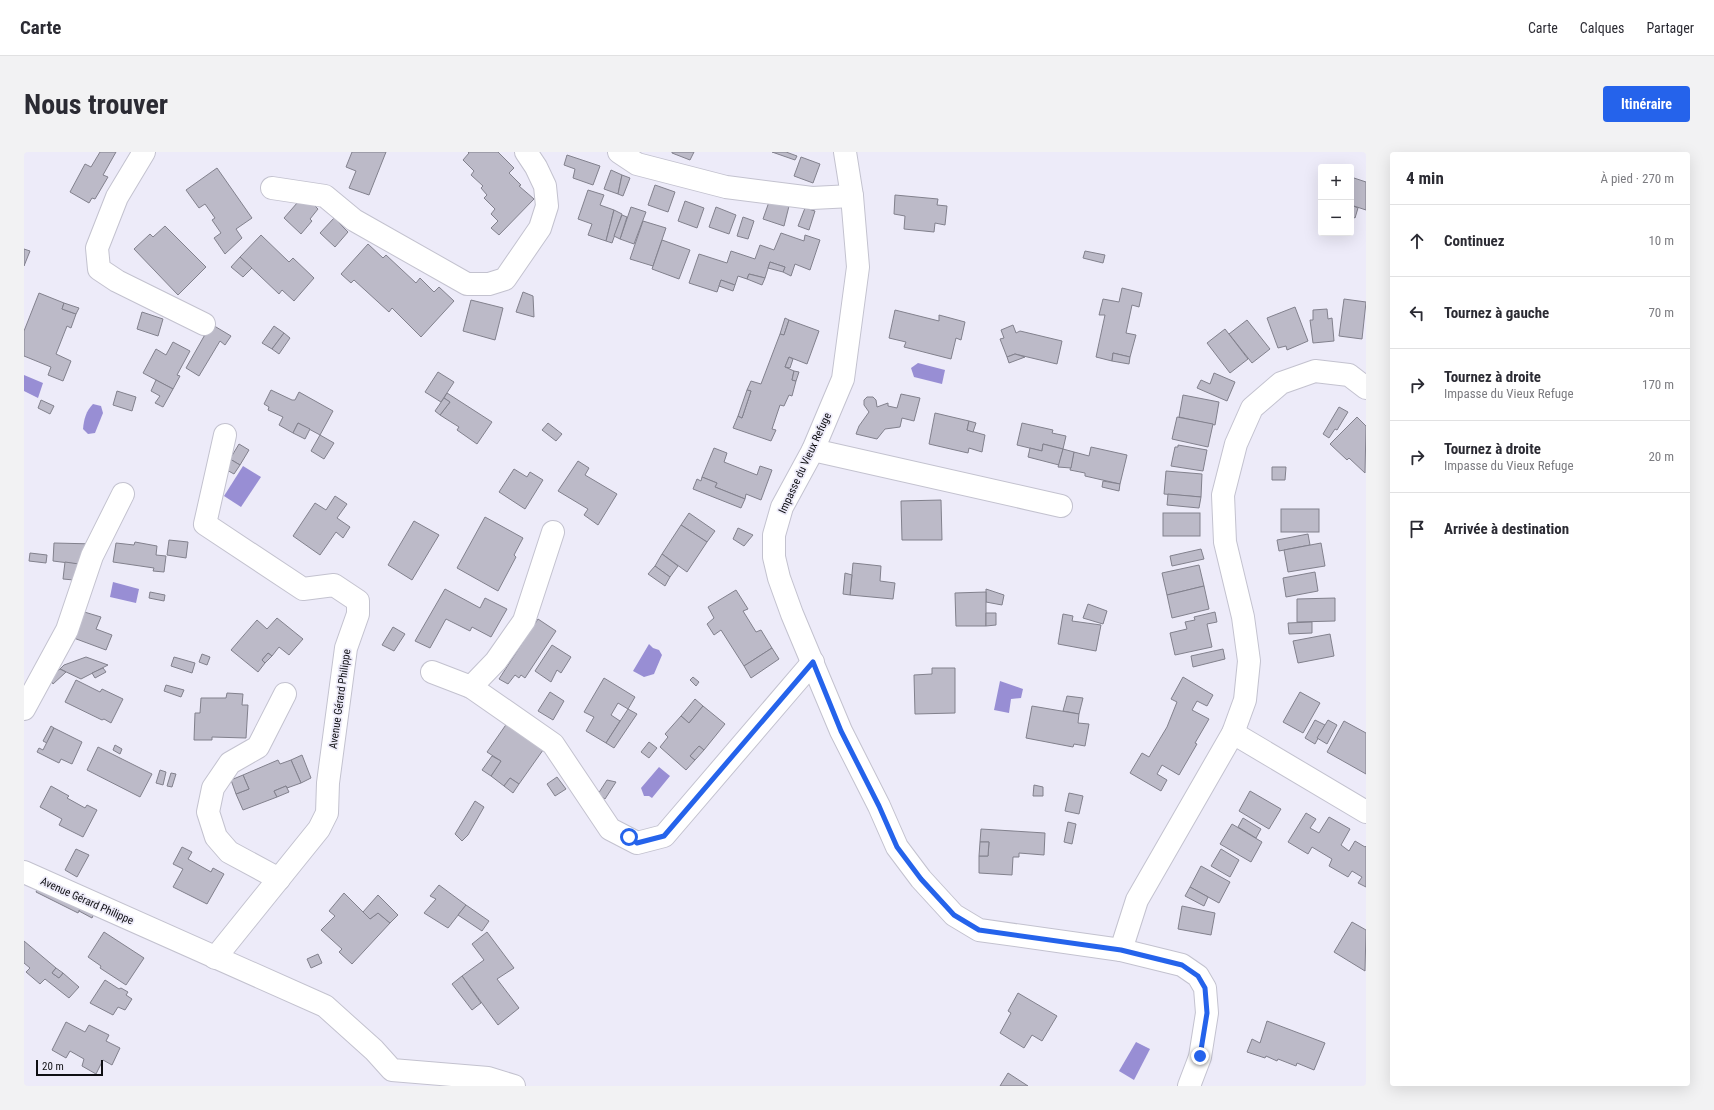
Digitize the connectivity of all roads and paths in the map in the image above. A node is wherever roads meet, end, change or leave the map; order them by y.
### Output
1 (144, 152) edge
2 (526, 152) edge
3 (619, 152) edge
4 (845, 152) edge
5 (272, 188) dead end
6 (852, 196) junction
7 (204, 324) dead end
8 (1366, 388) edge
9 (225, 435) dead end
10 (813, 450) junction
11 (123, 494) dead end
12 (1061, 506) dead end
13 (553, 532) dead end
14 (813, 662) junction
15 (432, 672) dead end
16 (471, 687) junction
17 (285, 694) dead end
18 (24, 709) edge
19 (1233, 733) junction
20 (1366, 812) edge
21 (24, 872) edge
22 (279, 879) junction
23 (1121, 950) junction
24 (215, 958) junction
25 (396, 1078) edge
26 (514, 1086) edge
27 (1189, 1086) edge

1 - 7 street
2 - 5 street
3 - 6 street
4 - 6 street, Impasse du Vieux Refuge
6 - 10 street, Impasse du Vieux Refuge
8 - 19 street
9 - 22 street, Avenue Gérard Philippe
10 - 12 street
10 - 14 street, Impasse du Vieux Refuge
11 - 18 street
13 - 16 street
14 - 16 street
14 - 23 street, Impasse du Vieux Refuge
15 - 16 street
17 - 22 street
19 - 20 street
19 - 23 street
21 - 24 street, Avenue Gérard Philippe
22 - 24 street, Avenue Gérard Philippe
23 - 27 street, Impasse du Vieux Refuge
24 - 25 street, Avenue Gérard Philippe
25 - 26 street, Avenue Gérard Philippe

